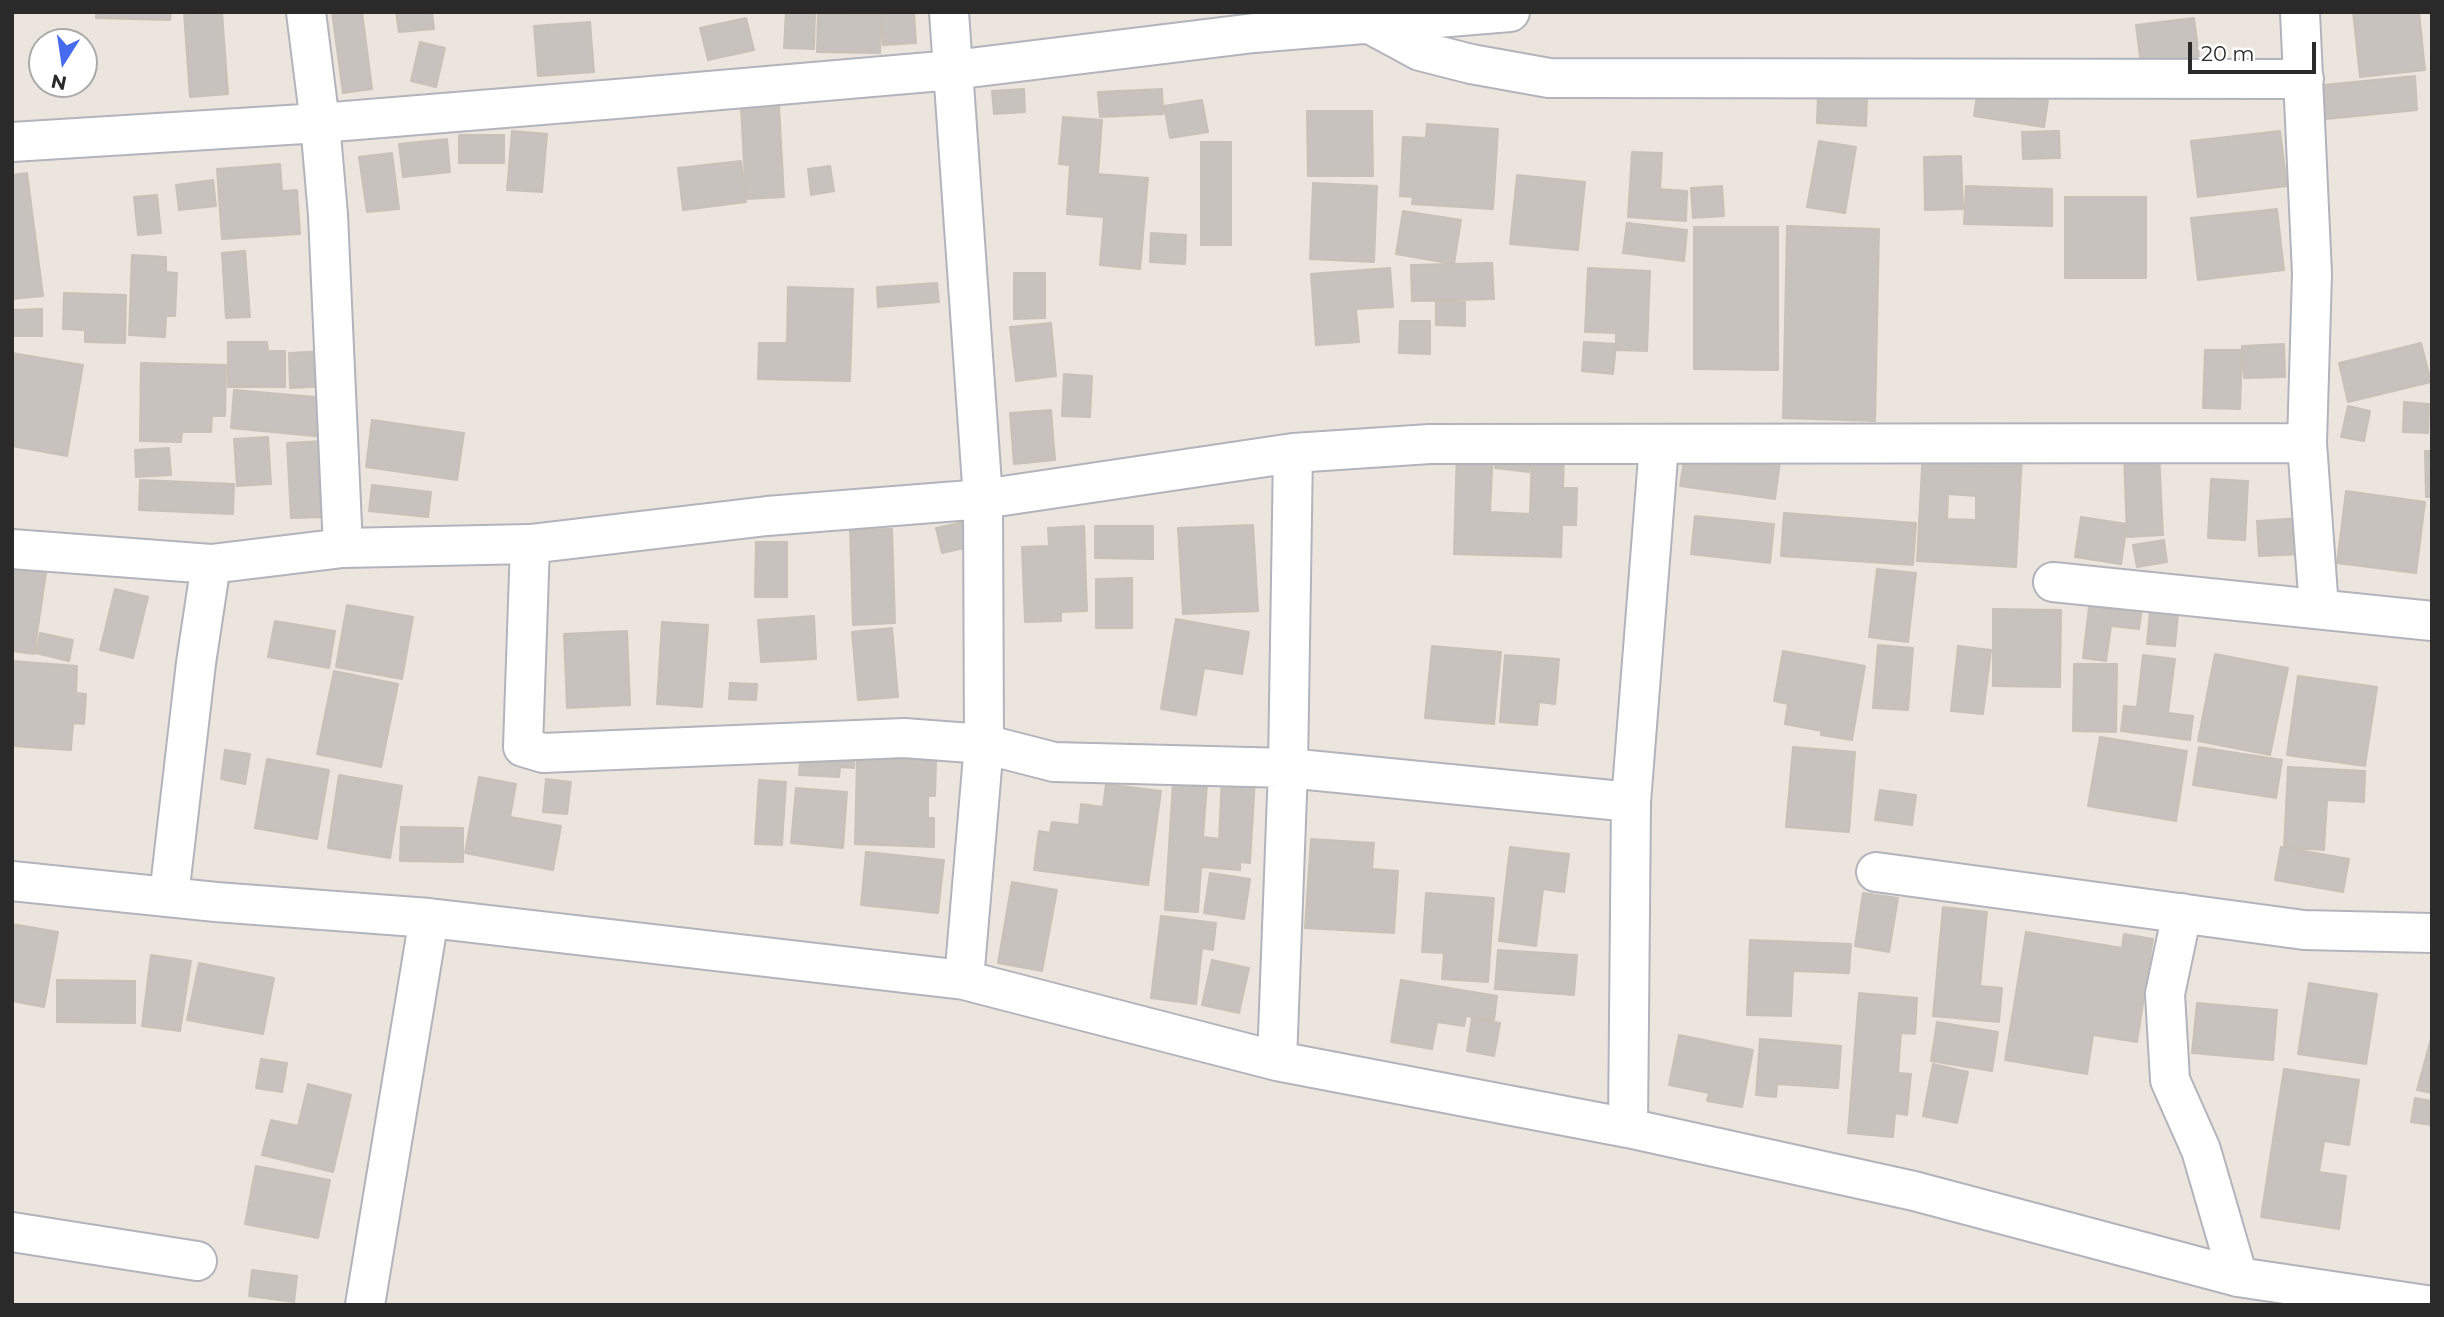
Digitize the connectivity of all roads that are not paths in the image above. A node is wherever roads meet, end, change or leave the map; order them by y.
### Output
1 (306, 12) edge
2 (950, 12) edge
3 (1510, 12) edge
4 (2300, 12) edge
5 (1370, 24) junction
6 (953, 70) junction
7 (2304, 79) junction
8 (320, 123) junction
9 (12, 142) edge
10 (2307, 443) junction
11 (1659, 444) junction
12 (1293, 453) junction
13 (984, 499) junction
14 (530, 544) junction
15 (343, 548) junction
16 (12, 549) edge
17 (211, 564) junction
18 (2053, 582) dead end
19 (2319, 609) junction
20 (2432, 621) edge
21 (984, 744) junction
22 (1287, 768) junction
23 (1631, 802) junction
24 (1876, 872) dead end
25 (12, 881) edge
26 (169, 896) junction
27 (2182, 913) junction
28 (429, 918) junction
29 (2432, 933) edge
30 (964, 980) junction
31 (1277, 1060) junction
32 (1628, 1128) junction
33 (12, 1232) edge
34 (197, 1261) dead end
35 (2238, 1277) junction
36 (365, 1305) edge
37 (2426, 1305) edge

1 - 8 street
2 - 6 street
3 - 5 street
4 - 7 street
5 - 6 street
5 - 7 street
6 - 8 street
6 - 13 street
7 - 10 street
8 - 9 street
8 - 15 street
10 - 11 street
10 - 19 street
11 - 12 street
11 - 23 street
12 - 13 street
12 - 22 street
13 - 14 street
13 - 21 street
14 - 15 street
14 - 21 street
15 - 17 street
16 - 17 street
17 - 26 street
18 - 19 street
19 - 20 street
21 - 22 street
21 - 30 street
22 - 23 street
22 - 31 street
23 - 32 street
24 - 27 street
25 - 26 street
26 - 28 street
27 - 29 street
27 - 35 street
28 - 30 street
28 - 36 street
30 - 31 street
31 - 32 street
32 - 35 street
33 - 34 street
35 - 37 street

